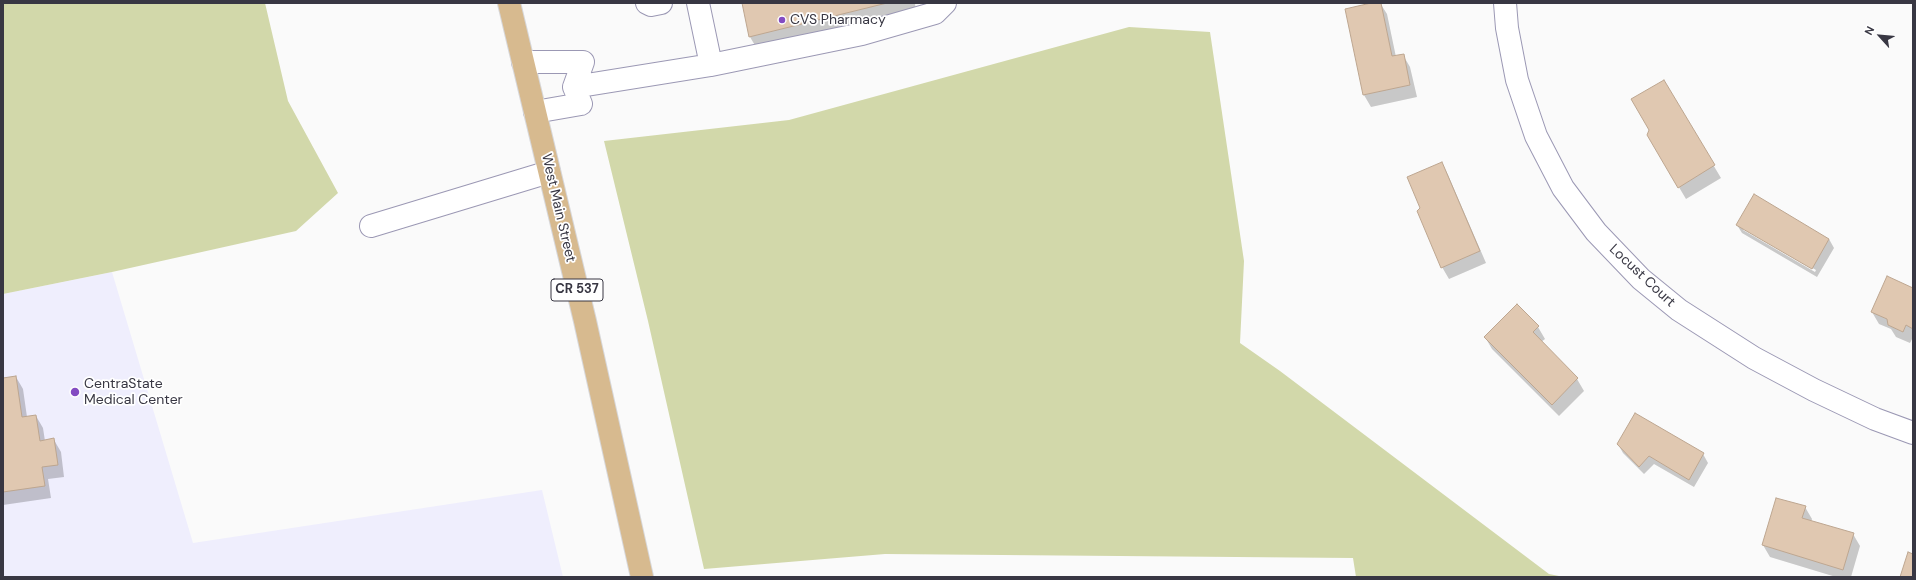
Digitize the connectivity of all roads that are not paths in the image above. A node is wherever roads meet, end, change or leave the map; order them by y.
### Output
1 (508, 3) edge
2 (647, 3) edge
3 (661, 3) edge
4 (698, 3) edge
5 (945, 3) edge
6 (1505, 3) edge
7 (523, 62) junction
8 (711, 65) junction
9 (574, 87) junction
10 (535, 112) junction
11 (549, 172) junction
12 (371, 226) dead end
13 (1913, 433) edge
14 (642, 577) edge

1 - 7 main road, West Main Street / CR 537
2 - 3 street
4 - 8 street
5 - 8 street
6 - 13 street, Locust Court
7 - 9 street
7 - 10 main road, West Main Street / CR 537
8 - 9 street
9 - 10 street
10 - 11 main road, West Main Street / CR 537
11 - 12 street
11 - 14 main road, West Main Street / CR 537

